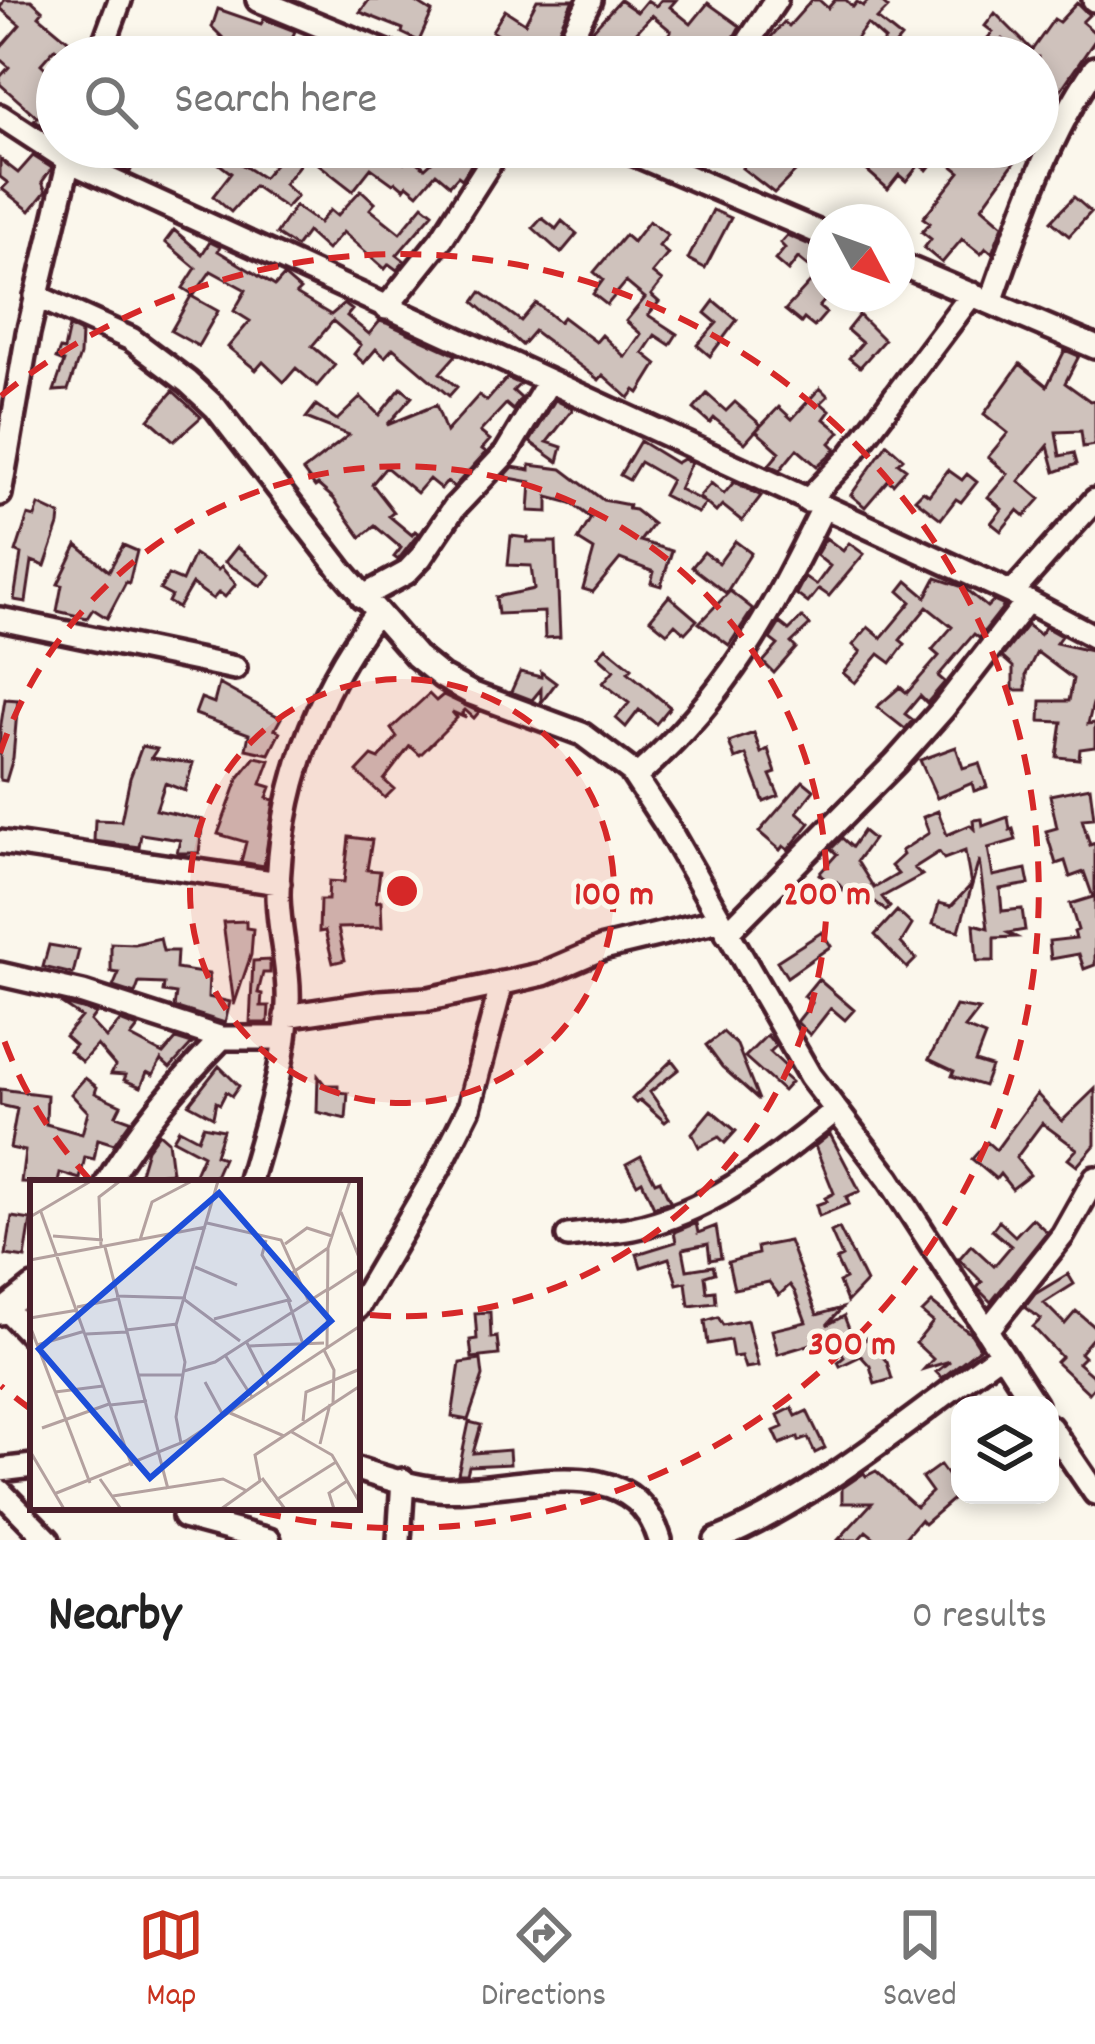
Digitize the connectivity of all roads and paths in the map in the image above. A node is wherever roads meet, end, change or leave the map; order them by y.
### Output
1 (120, 0) edge
2 (258, 0) edge
3 (590, 0) edge
4 (776, 0) edge
5 (107, 36) edge
6 (346, 36) edge
7 (572, 36) edge
8 (752, 36) edge
9 (1095, 68) edge
10 (0, 116) edge
11 (1059, 132) edge
12 (36, 135) edge
13 (68, 168) edge
14 (100, 168) edge
15 (487, 168) edge
16 (684, 168) edge
17 (1043, 168) edge
18 (807, 226) edge
19 (915, 270) edge
20 (36, 296) junction
21 (981, 298) junction
22 (386, 308) junction
23 (1095, 347) edge
24 (549, 381) junction
25 (0, 494) edge
26 (1095, 500) edge
27 (815, 504) junction
28 (1019, 597) junction
29 (369, 605) junction
30 (0, 620) edge
31 (1095, 637) edge
32 (235, 668) dead end
33 (636, 777) junction
34 (0, 842) edge
35 (279, 883) junction
36 (723, 926) junction
37 (0, 974) edge
38 (502, 983) junction
39 (285, 1027) junction
40 (222, 1038) junction
41 (835, 1111) junction
42 (1095, 1178) edge
43 (109, 1180) edge
44 (250, 1180) edge
45 (568, 1236) dead end
46 (30, 1289) edge
47 (360, 1303) edge
48 (3, 1311) edge
49 (986, 1331) junction
50 (30, 1334) edge
51 (1000, 1354) junction
52 (1029, 1396) edge
53 (1059, 1440) edge
54 (30, 1466) edge
55 (0, 1470) edge
56 (360, 1470) edge
57 (403, 1480) junction
58 (0, 1492) edge
59 (1095, 1493) edge
60 (183, 1521) edge
61 (48, 1540) edge
62 (269, 1540) edge
63 (399, 1540) edge
64 (660, 1540) edge
65 (716, 1540) edge

1 - 5 street
2 - 6 street
3 - 7 street
4 - 8 street
9 - 11 street
10 - 12 street
13 - 20 street
14 - 22 street
15 - 22 street
16 - 18 street
17 - 21 street
19 - 21 street
20 - 25 street
20 - 29 street
21 - 23 street
21 - 27 street
22 - 24 street
24 - 27 street
24 - 29 street
26 - 28 street
27 - 28 street
27 - 33 street
28 - 31 street
28 - 36 street
29 - 33 street
29 - 35 street
30 - 32 street
33 - 36 street
34 - 35 street
35 - 39 street
36 - 38 street
36 - 41 street
37 - 40 street
38 - 39 street
38 - 47 street
39 - 40 street
39 - 44 street
40 - 43 street
41 - 45 street
41 - 49 street
42 - 49 street
46 - 48 street
48 - 50 street
49 - 51 street
51 - 52 street
51 - 65 street
53 - 59 street
54 - 55 street
56 - 57 street
57 - 63 street
57 - 64 street
58 - 61 street
60 - 62 street

